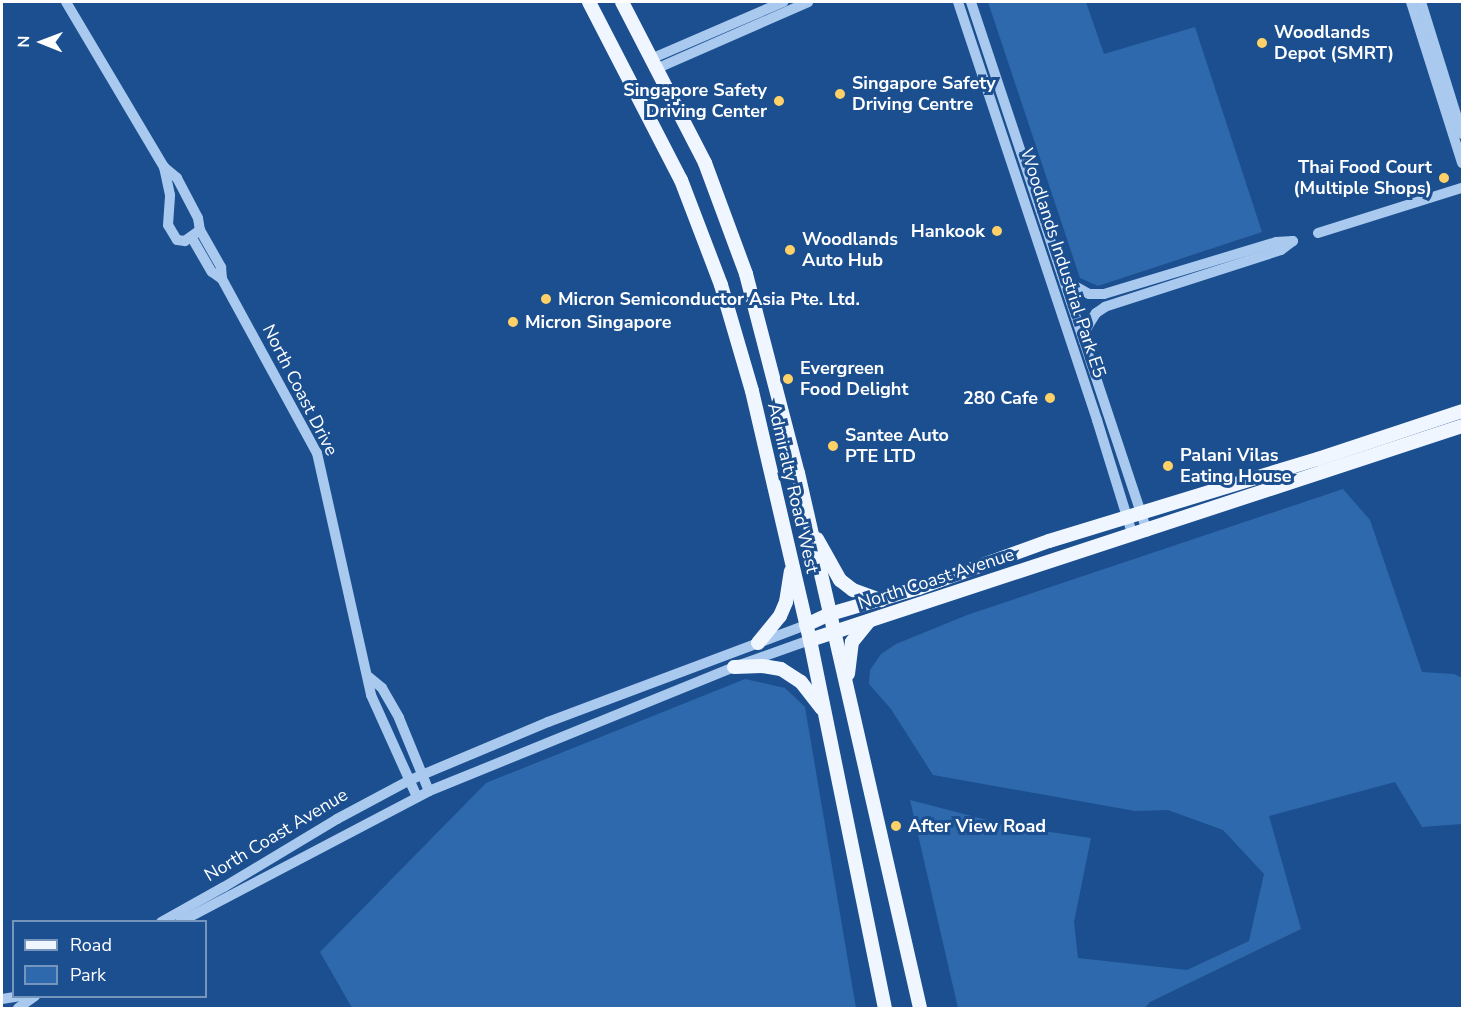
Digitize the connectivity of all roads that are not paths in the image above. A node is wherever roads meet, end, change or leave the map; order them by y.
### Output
1 (66, 2) edge
2 (589, 2) edge
3 (622, 2) edge
4 (783, 2) edge
5 (807, 2) edge
6 (957, 2) edge
7 (971, 2) edge
8 (1411, 2) edge
9 (1421, 2) edge
10 (769, 9) edge
11 (655, 63) junction
12 (1462, 134) edge
13 (1462, 163) edge
14 (164, 167) junction
15 (1462, 188) edge
16 (1318, 232) dead end
17 (196, 234) junction
18 (1064, 280) junction
19 (1082, 335) junction
20 (1462, 411) edge
21 (1462, 426) edge
22 (1141, 513) junction
23 (1127, 518) junction
24 (810, 527) junction
25 (1147, 531) junction
26 (1133, 536) junction
27 (792, 563) junction
28 (880, 600) junction
29 (830, 614) junction
30 (870, 620) junction
31 (806, 625) junction
32 (834, 632) junction
33 (810, 640) junction
34 (758, 643) junction
35 (734, 668) junction
36 (369, 677) junction
37 (847, 686) junction
38 (824, 711) junction
39 (399, 718) junction
40 (385, 725) junction
41 (423, 774) junction
42 (410, 780) junction
43 (429, 791) junction
44 (417, 797) junction
45 (163, 920) edge
46 (182, 920) edge
47 (17, 998) edge
48 (32, 998) edge
49 (2, 999) edge
50 (918, 1004) edge
51 (18, 1008) edge
52 (885, 1008) edge

1 - 14 street, North Coast Drive
2 - 27 main road, Admiralty Road West
3 - 11 main road, Admiralty Road West
4 - 10 street
5 - 10 street
6 - 23 street, Woodlands Industrial Park E5
7 - 18 street, Woodlands Industrial Park E5
8 - 13 street
9 - 12 street
10 - 11 street
11 - 24 main road, Admiralty Road West
14 - 17 street, North Coast Drive
14 - 17 street, North Coast Drive
15 - 16 street
17 - 36 street, North Coast Drive
18 - 19 street, Woodlands Industrial Park E5
18 - 19 street
19 - 22 street, Woodlands Industrial Park E5
20 - 22 main road
21 - 25 main road, North Coast Avenue
22 - 23 main road
22 - 25 street, Woodlands Industrial Park E5
23 - 26 street, Woodlands Industrial Park E5
23 - 28 main road, North Coast Avenue
24 - 28 main road
24 - 29 main road, Admiralty Road West
25 - 26 main road, North Coast Avenue
26 - 30 main road, North Coast Avenue
27 - 31 main road, Admiralty Road West
27 - 34 main road
28 - 29 main road, North Coast Avenue
29 - 31 main road, North Coast Avenue
29 - 32 main road, Admiralty Road West
30 - 32 main road, North Coast Avenue
30 - 37 main road
31 - 33 main road, Admiralty Road West
31 - 34 street, North Coast Avenue
32 - 33 main road, North Coast Avenue
32 - 37 main road, Admiralty Road West
33 - 35 street, North Coast Avenue
33 - 38 main road, Admiralty Road West
34 - 41 street, North Coast Avenue
35 - 38 main road
35 - 43 street, North Coast Avenue
36 - 39 street, North Coast Drive
36 - 40 street, North Coast Drive
37 - 50 main road, Admiralty Road West
38 - 52 main road, Admiralty Road West
39 - 40 street
39 - 41 street, North Coast Drive
40 - 42 street, North Coast Drive
41 - 42 street, North Coast Avenue
41 - 43 street
42 - 44 street
42 - 45 street, North Coast Avenue
43 - 44 street, North Coast Avenue
44 - 46 street, North Coast Avenue
47 - 49 street
48 - 51 street

